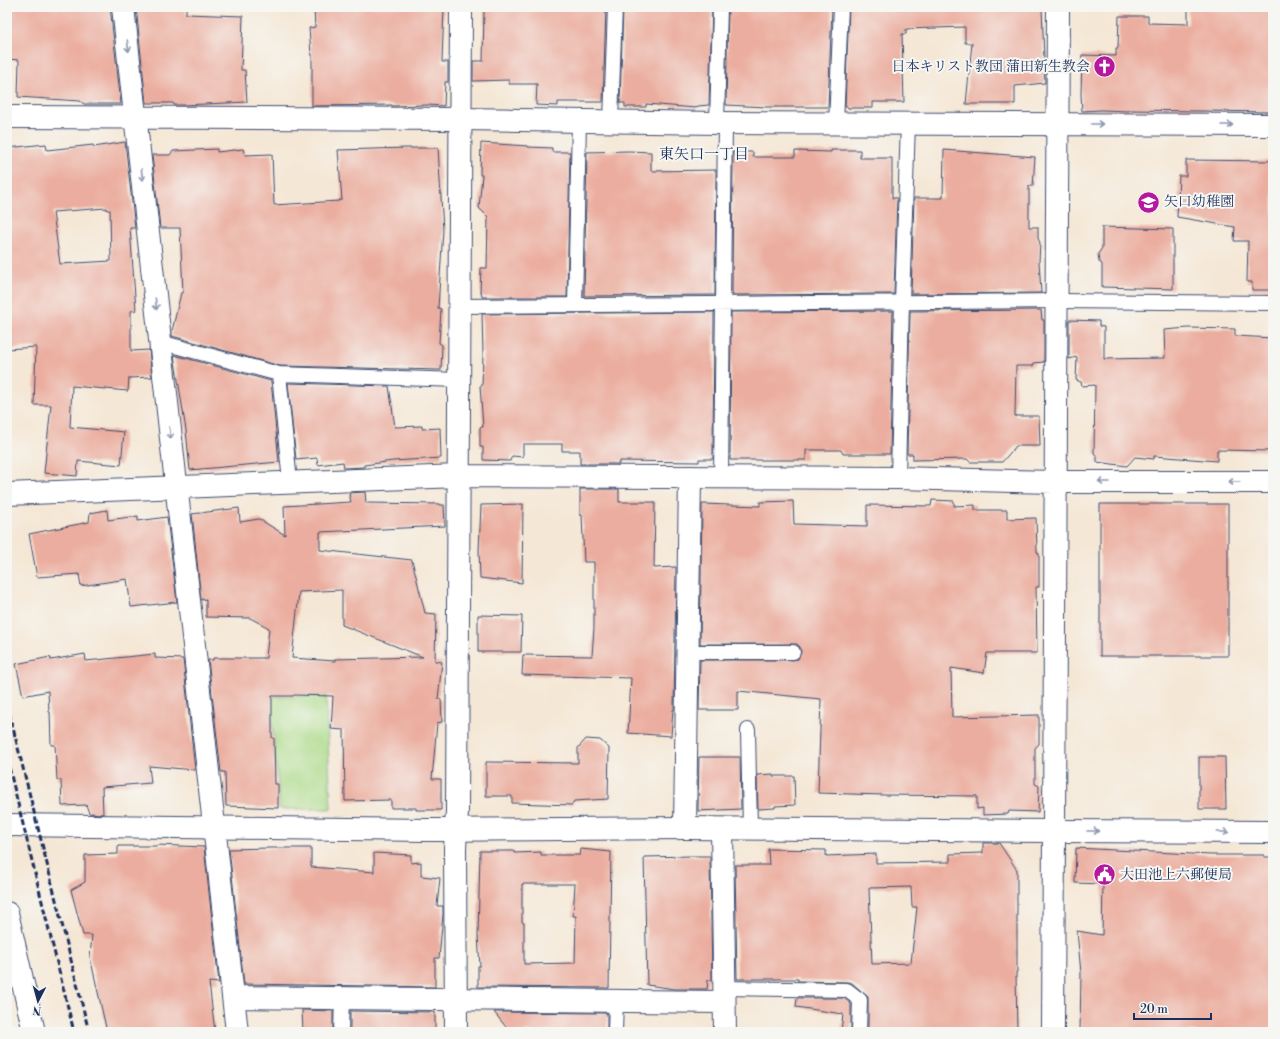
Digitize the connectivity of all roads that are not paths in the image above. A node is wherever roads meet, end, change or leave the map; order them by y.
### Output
1 (123, 7) edge
2 (461, 7) edge
3 (614, 7) edge
4 (720, 7) edge
5 (841, 7) edge
6 (1058, 7) edge
7 (7, 117) edge
8 (136, 118) junction
9 (460, 119) junction
10 (579, 121) junction
11 (611, 121) junction
12 (721, 123) junction
13 (908, 123) junction
14 (836, 124) junction
15 (1058, 124) junction
16 (1273, 125) edge
17 (1057, 301) junction
18 (902, 302) junction
19 (1273, 303) edge
20 (724, 304) junction
21 (575, 305) junction
22 (459, 306) junction
23 (160, 342) junction
24 (280, 374) junction
25 (459, 380) junction
26 (458, 476) junction
27 (690, 477) junction
28 (721, 477) junction
29 (898, 478) junction
30 (290, 482) junction
31 (1056, 482) junction
32 (1273, 482) edge
33 (176, 487) junction
34 (7, 494) edge
35 (688, 652) junction
36 (793, 652) dead end
37 (748, 730) dead end
38 (7, 825) edge
39 (214, 828) junction
40 (686, 828) junction
41 (722, 829) junction
42 (750, 829) junction
43 (456, 830) junction
44 (1054, 831) junction
45 (1273, 832) edge
46 (7, 913) edge
47 (724, 995) junction
48 (233, 997) junction
49 (342, 998) junction
50 (456, 999) junction
51 (616, 1000) junction
52 (34, 1032) edge
53 (237, 1032) edge
54 (341, 1032) edge
55 (456, 1032) edge
56 (614, 1032) edge
57 (725, 1032) edge
58 (859, 1032) edge
59 (1053, 1032) edge

1 -> 8 street
2 - 9 street
3 - 11 lane
4 - 12 lane
5 - 14 lane
6 - 15 street
7 - 8 street
8 - 9 street
8 -> 23 street
9 - 10 street
9 - 22 street
10 - 11 street
10 - 21 lane
11 - 12 street
12 - 14 street
12 - 20 lane
13 - 14 street
13 - 15 street
13 - 18 lane
15 -> 16 street
15 - 17 street
17 - 18 lane
17 - 19 lane
17 - 31 street
18 - 20 lane
18 - 29 lane
20 - 21 lane
20 - 28 lane
21 - 22 lane
22 - 25 street
23 - 24 lane
23 -> 33 street
24 - 25 lane
24 - 30 lane
25 - 26 street
26 - 27 street
26 - 30 street
26 - 43 street
27 - 28 street
27 - 35 street
28 - 29 street
29 - 31 street
30 - 33 street
32 -> 31 street
31 - 44 street
33 - 34 street
33 - 39 street
35 - 36 lane
35 - 40 street
37 - 42 lane
38 - 39 street
39 - 43 street
39 - 48 street
40 - 41 street
40 - 43 street
41 - 42 street
41 - 47 street
42 - 44 street
43 - 50 street
44 -> 45 street
44 - 59 street
46 - 52 street
47 - 51 street
47 - 57 street
47 - 58 lane
48 - 49 street
48 - 53 street
49 - 50 street
49 - 54 lane
50 - 51 street
50 - 55 street
51 - 56 lane

